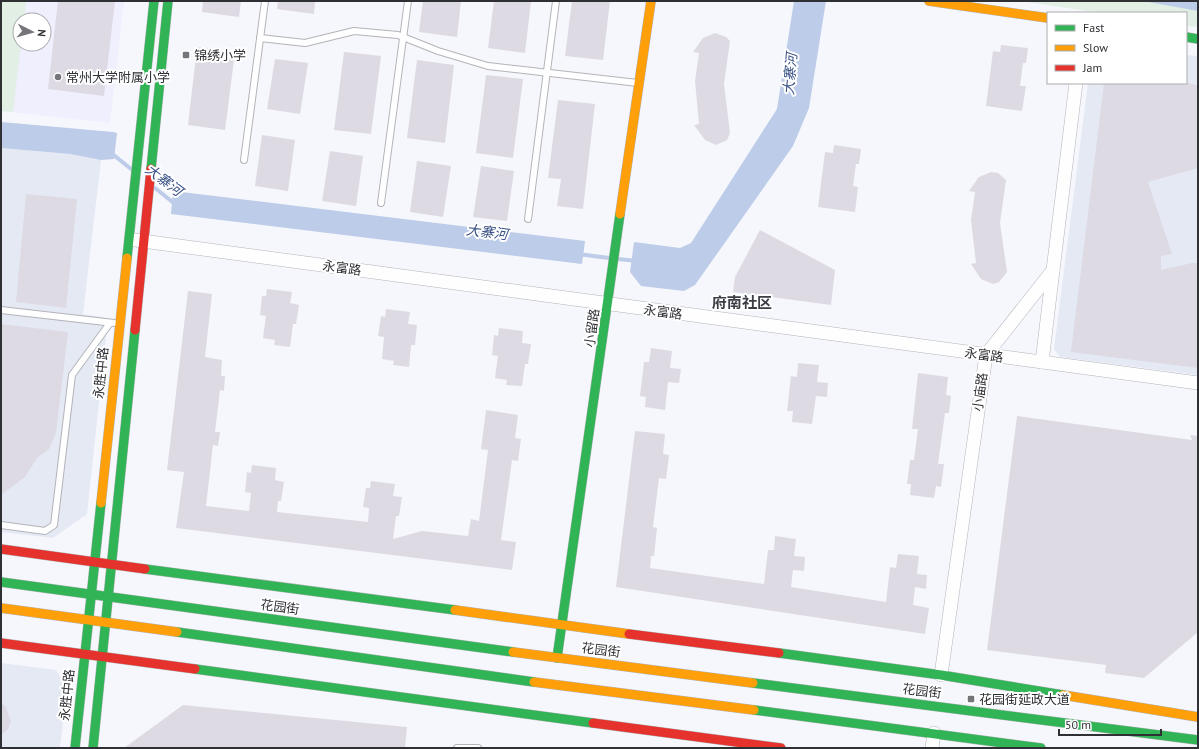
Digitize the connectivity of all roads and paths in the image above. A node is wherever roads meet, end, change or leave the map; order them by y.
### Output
1 (154, 1) edge
2 (168, 1) edge
3 (265, 1) edge
4 (408, 1) edge
5 (556, 1) edge
6 (651, 1) edge
7 (929, 1) edge
8 (952, 3) edge
9 (1047, 18) edge
10 (1187, 37) edge
11 (260, 38) junction
12 (403, 38) junction
13 (1198, 39) edge
14 (547, 73) junction
15 (639, 83) junction
16 (1076, 84) edge
17 (244, 160) dead end
18 (381, 203) dead end
19 (528, 219) dead end
20 (129, 239) junction
21 (143, 241) junction
22 (1053, 270) junction
23 (608, 304) junction
24 (1, 310) edge
25 (115, 323) junction
26 (986, 355) junction
27 (1042, 362) junction
28 (1198, 383) edge
29 (1, 525) edge
30 (1, 548) edge
31 (93, 562) junction
32 (112, 565) junction
33 (1, 582) edge
34 (90, 594) junction
35 (108, 596) junction
36 (1, 608) edge
37 (88, 619) junction
38 (107, 622) junction
39 (563, 624) junction
40 (1, 643) edge
41 (85, 655) junction
42 (103, 657) junction
43 (558, 658) junction
44 (941, 675) junction
45 (1198, 717) edge
46 (934, 733) junction
47 (1198, 740) edge
48 (75, 748) edge
49 (93, 748) edge
50 (457, 748) edge
51 (478, 748) edge
52 (781, 748) edge
53 (932, 748) edge
54 (1041, 748) edge

1 - 20 street, 永胜中路
2 - 21 street
3 - 11 lane
4 - 12 lane
5 - 14 lane
6 - 15 street, 小留路
7 - 8 street
8 - 9 street
10 - 13 street
11 - 12 lane
11 - 17 lane
12 - 14 lane
12 - 18 lane
14 - 15 lane
14 - 19 lane
15 - 23 street, 小留路
16 - 22 street
20 - 21 street, 永富路
20 - 25 street, 永胜中路
21 - 23 street, 永富路
21 - 32 street
22 - 26 street, 小庙路
22 - 27 street
23 - 26 street, 永富路
23 - 39 street, 小留路
24 - 25 lane
25 - 29 lane
25 - 31 street, 永胜中路
26 - 27 street, 永富路
26 - 44 street, 小庙路
27 - 28 street, 永富路
30 - 31 street
31 - 32 street
31 - 34 street, 永胜中路
32 - 35 street
32 - 39 street
33 - 34 street, 花园街
34 - 35 street, 花园街
34 - 37 street, 永胜中路
35 - 38 street
35 - 43 street, 花园街
36 - 37 street
37 - 38 street
37 - 41 street, 永胜中路
38 - 42 street
38 - 46 street
39 - 43 street, 小留路
39 - 44 street
40 - 41 street
41 - 42 street
41 - 48 street, 永胜中路
42 - 49 street
42 - 52 street
43 - 47 street, 花园街
44 - 45 street
46 - 53 street
46 - 54 street
50 - 51 lane

